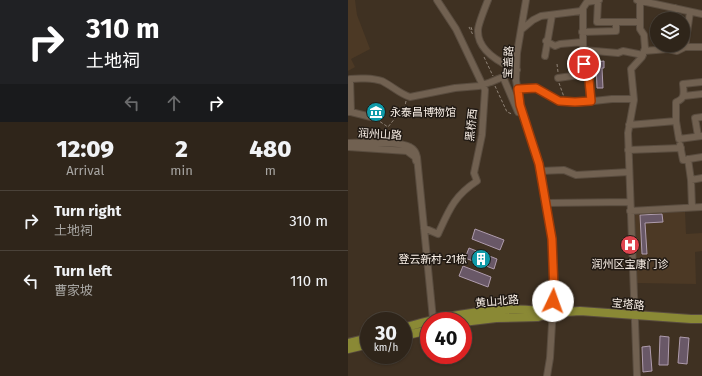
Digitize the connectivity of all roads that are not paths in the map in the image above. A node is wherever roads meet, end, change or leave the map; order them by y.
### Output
1 (437, 0) edge
2 (488, 0) edge
3 (526, 0) edge
4 (598, 0) edge
5 (637, 0) edge
6 (640, 0) edge
7 (675, 8) junction
8 (583, 9) junction
9 (674, 12) edge
10 (690, 12) joint
11 (702, 14) edge
12 (552, 15) junction
13 (616, 22) junction
14 (640, 22) junction
15 (521, 30) junction
16 (582, 32) junction
17 (546, 41) junction
18 (583, 42) junction
19 (690, 47) edge
20 (702, 47) edge
21 (583, 50) junction
22 (650, 51) edge
23 (643, 53) junction
24 (545, 56) dead end
25 (517, 70) junction
26 (586, 74) junction
27 (558, 78) dead end
28 (702, 82) edge
29 (483, 85) junction
30 (518, 89) junction
31 (702, 94) edge
32 (682, 98) junction
33 (634, 99) junction
34 (591, 101) junction
35 (520, 111) junction
36 (350, 112) edge
37 (370, 117) road end
38 (702, 117) edge
39 (676, 121) junction
40 (629, 125) junction
41 (700, 136) edge
42 (679, 139) junction
43 (348, 143) edge
44 (348, 147) edge
45 (681, 148) junction
46 (628, 150) junction
47 (702, 157) edge
48 (688, 159) junction
49 (417, 165) junction
50 (540, 171) junction
51 (629, 172) junction
52 (702, 178) edge
53 (691, 180) junction
54 (630, 202) junction
55 (546, 203) junction
56 (702, 206) edge
57 (692, 207) junction
58 (630, 211) junction
59 (424, 228) junction
60 (432, 312) edge
61 (552, 313) junction
62 (472, 315) edge
63 (635, 315) junction
64 (702, 319) edge
65 (472, 321) edge
66 (360, 340) edge
67 (348, 343) edge
68 (360, 347) edge
69 (348, 350) edge
70 (547, 376) edge
71 (637, 376) edge

1 - 29 street, 黑桥西
2 - 25 street
3 - 15 street, 宝盖路
4 - 8 street
4 - 13 street
5 - 6 street
6 - 7 street
6 - 14 street
7 - 9 street
7 - 10 street
8 - 12 street
8 - 16 street
10 - 11 street
12 - 15 street
12 - 17 street
13 - 14 street
13 - 16 street
14 - 23 street
15 - 25 street, 宝盖路
16 - 18 street
17 - 18 street
17 - 24 street
18 - 21 street
19 - 20 street
21 - 23 street
21 - 26 street
22 - 23 street
23 - 33 street
25 - 30 street, 宝盖路
26 - 27 street
26 - 34 street
28 - 32 street
29 - 35 street
29 - 36 street
29 - 59 street, 黑桥西
30 - 34 street
30 - 35 street, 宝盖路
31 - 32 street
32 - 39 street
33 - 34 street
33 - 40 street
35 - 50 street, 宝盖路
36 - 37 street
38 - 41 street
39 - 40 street
39 - 42 street
40 - 46 street
41 - 42 street
42 - 45 street
43 - 49 street, 润州山路
44 - 49 street, 润州山路
45 - 46 street
45 - 48 street
46 - 51 street
47 - 48 street
48 - 53 street
49 - 59 street
50 - 51 street
50 - 55 street, 宝盖路
51 - 54 street
52 - 53 street
53 - 57 street
54 - 55 street
54 - 58 street
55 - 61 street, 宝盖路
56 - 57 street
57 - 58 street
58 - 63 street
59 - 60 street
61 - 62 main road, 黄山北路
61 - 63 main road, 宝塔路
61 - 65 main road, 黄山北路
61 - 70 street, 宝盖路
63 - 64 main road, 宝塔路
63 - 71 street
66 - 67 main road
68 - 69 main road

